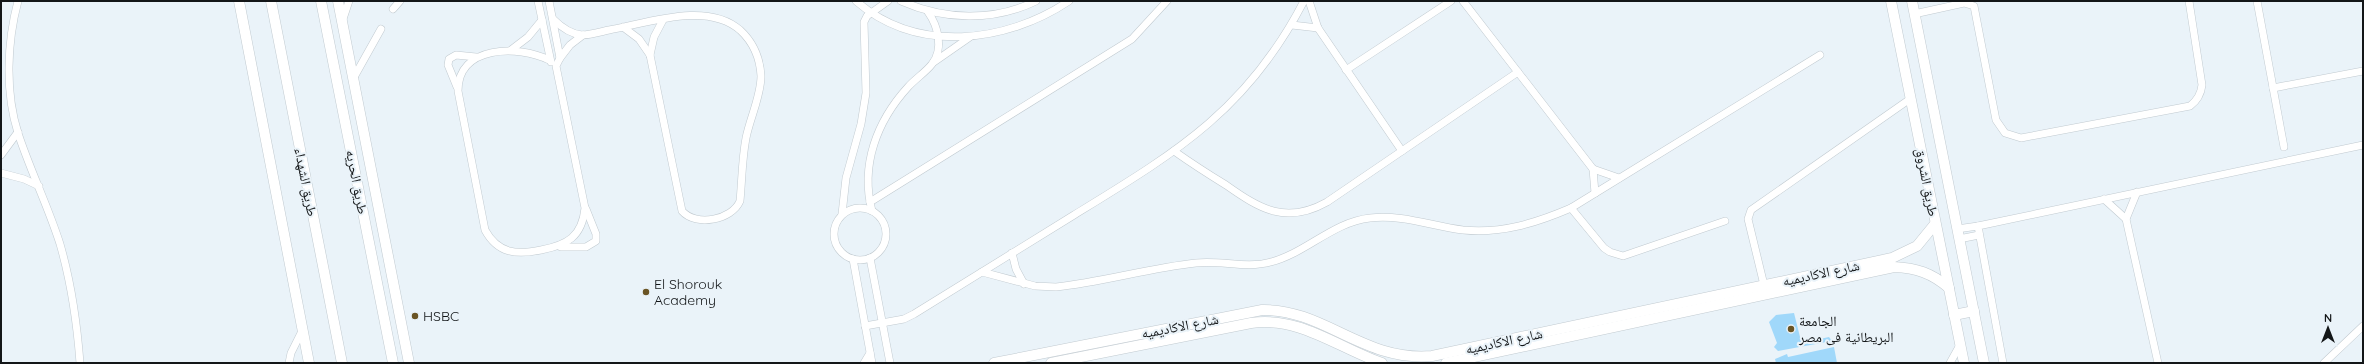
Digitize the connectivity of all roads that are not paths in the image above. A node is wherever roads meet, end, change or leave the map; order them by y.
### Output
1 (18, 1) edge
2 (239, 1) edge
3 (271, 1) edge
4 (321, 1) edge
5 (338, 1) edge
6 (349, 1) edge
7 (400, 1) edge
8 (538, 1) edge
9 (550, 1) edge
10 (856, 1) edge
11 (888, 1) edge
12 (900, 1) edge
13 (1036, 1) edge
14 (1069, 1) edge
15 (1167, 1) edge
16 (1304, 1) edge
17 (1309, 1) edge
18 (1451, 1) edge
19 (1463, 1) edge
20 (1891, 1) edge
21 (1912, 1) edge
22 (2189, 1) edge
23 (2257, 1) edge
24 (393, 9) dead end
25 (928, 12) junction
26 (871, 13) junction
27 (1914, 14) junction
28 (553, 19) junction
29 (542, 20) junction
30 (663, 20) junction
31 (342, 21) junction
32 (1292, 24) junction
33 (623, 27) junction
34 (1318, 28) junction
35 (381, 29) dead end
36 (583, 35) junction
37 (938, 37) junction
38 (970, 37) junction
39 (347, 45) junction
40 (330, 49) junction
41 (511, 50) junction
42 (650, 55) junction
43 (1820, 55) dead end
44 (476, 57) junction
45 (560, 58) junction
46 (549, 60) junction
47 (932, 64) junction
48 (556, 66) junction
49 (1346, 70) junction
50 (2363, 71) edge
51 (1518, 72) junction
52 (353, 79) junction
53 (2273, 88) junction
54 (458, 91) junction
55 (1910, 98) junction
56 (18, 132) junction
57 (2363, 145) edge
58 (2284, 147) dead end
59 (1174, 151) junction
60 (1402, 151) junction
61 (1, 155) edge
62 (1593, 169) junction
63 (1, 173) edge
64 (1619, 178) junction
65 (39, 186) junction
66 (2136, 192) junction
67 (1595, 193) junction
68 (2104, 199) junction
69 (870, 202) junction
70 (585, 208) junction
71 (1571, 208) junction
72 (872, 211) junction
73 (842, 214) junction
74 (2126, 219) junction
75 (1725, 221) dead end
76 (1936, 224) junction
77 (1978, 226) junction
78 (1958, 234) junction
79 (1979, 236) junction
80 (559, 247) junction
81 (1012, 253) junction
82 (870, 258) junction
83 (852, 259) junction
84 (982, 272) junction
85 (1024, 284) junction
86 (1764, 285) junction
87 (1948, 288) junction
88 (1726, 298) junction
89 (1974, 311) junction
90 (1954, 315) junction
91 (882, 322) junction
92 (865, 326) junction
93 (2363, 326) edge
94 (303, 329) junction
95 (1160, 330) junction
96 (1162, 341) junction
97 (1960, 345) junction
98 (870, 353) junction
99 (1462, 355) junction
100 (80, 363) edge
101 (289, 363) edge
102 (309, 363) edge
103 (342, 363) edge
104 (393, 363) edge
105 (409, 363) edge
106 (864, 363) edge
107 (872, 363) edge
108 (890, 363) edge
109 (994, 363) edge
110 (1051, 363) edge
111 (1382, 363) edge
112 (1446, 363) edge
113 (1950, 363) edge
114 (1964, 363) edge
115 (1984, 363) edge
116 (2003, 363) edge
117 (2158, 363) edge
118 (2324, 363) edge

1 - 56 street
2 - 94 street
3 - 103 street, طريق الشهداء
4 - 40 street, طريق الحريه
5 - 31 street, طريق الحريه
6 - 31 street
7 - 24 street
8 - 29 street
9 - 28 street
10 - 26 street
11 - 26 street
12 - 25 street
13 - 25 street
14 - 38 street
15 - 69 street
16 - 32 street
17 - 34 street
18 - 49 street
19 - 51 street
20 - 55 street, طريق الشروق
21 - 27 street, طريق الشروق
22 - 27 street
23 - 53 street
25 - 37 street
26 - 37 street
26 - 73 street
27 - 78 street, طريق الشروق
28 - 36 street
28 - 45 street
29 - 41 street
29 - 46 street
30 - 33 street
30 - 42 street
30 - 42 street
31 - 39 street, طريق الحريه
32 - 34 street
32 - 59 street
33 - 36 street
33 - 42 street
34 - 49 street
35 - 52 street
36 - 45 street
37 - 38 street
37 - 47 street
38 - 47 street
39 - 40 street
39 - 52 street, طريق الحريه
40 - 104 street, طريق الحريه
41 - 44 street
41 - 46 street
43 - 64 street
44 - 54 street
44 - 54 street
45 - 48 street
46 - 48 street
47 - 69 street
48 - 70 street
49 - 60 street
50 - 53 street
51 - 60 street
51 - 62 street
52 - 105 street, طريق الحريه
53 - 58 street
54 - 80 street
55 - 76 street, طريق الشروق
55 - 86 street
56 - 61 street
56 - 65 street
57 - 66 street
59 - 60 street
59 - 81 street
62 - 64 street
62 - 67 street
63 - 65 street
64 - 67 street
65 - 100 street
66 - 68 street
66 - 74 street
67 - 71 street
68 - 74 street
68 - 77 street
69 - 72 street
70 - 80 street
70 - 80 street
71 - 75 street
71 - 85 street
72 - 73 street
72 - 82 street
73 - 83 street
74 - 117 street
76 - 86 street, شارع الاكاديميه
76 - 87 street, طريق الشروق
77 - 78 street
77 - 79 street
78 - 79 street
78 - 89 street, طريق الشروق
79 - 116 street
81 - 84 street
81 - 85 street
82 - 83 street
82 - 91 street
83 - 92 street
84 - 85 street
84 - 91 street
86 - 88 street, شارع الاكاديميه
87 - 88 street, شارع الاكاديميه
87 - 90 street, طريق الشروق
88 - 99 street, شارع الاكاديميه
89 - 90 street
89 - 115 street, طريق الشروق
90 - 97 street, طريق الشروق
91 - 92 street
91 - 108 street
92 - 98 street
93 - 118 street
94 - 101 street
94 - 102 street
95 - 96 street
95 - 99 street, شارع الاكاديميه
95 - 109 street, شارع الاكاديميه
96 - 110 street, شارع الاكاديميه
96 - 111 street, شارع الاكاديميه
97 - 113 street
97 - 114 street, طريق الشروق
98 - 106 street
98 - 107 street
99 - 112 street, شارع الاكاديميه

